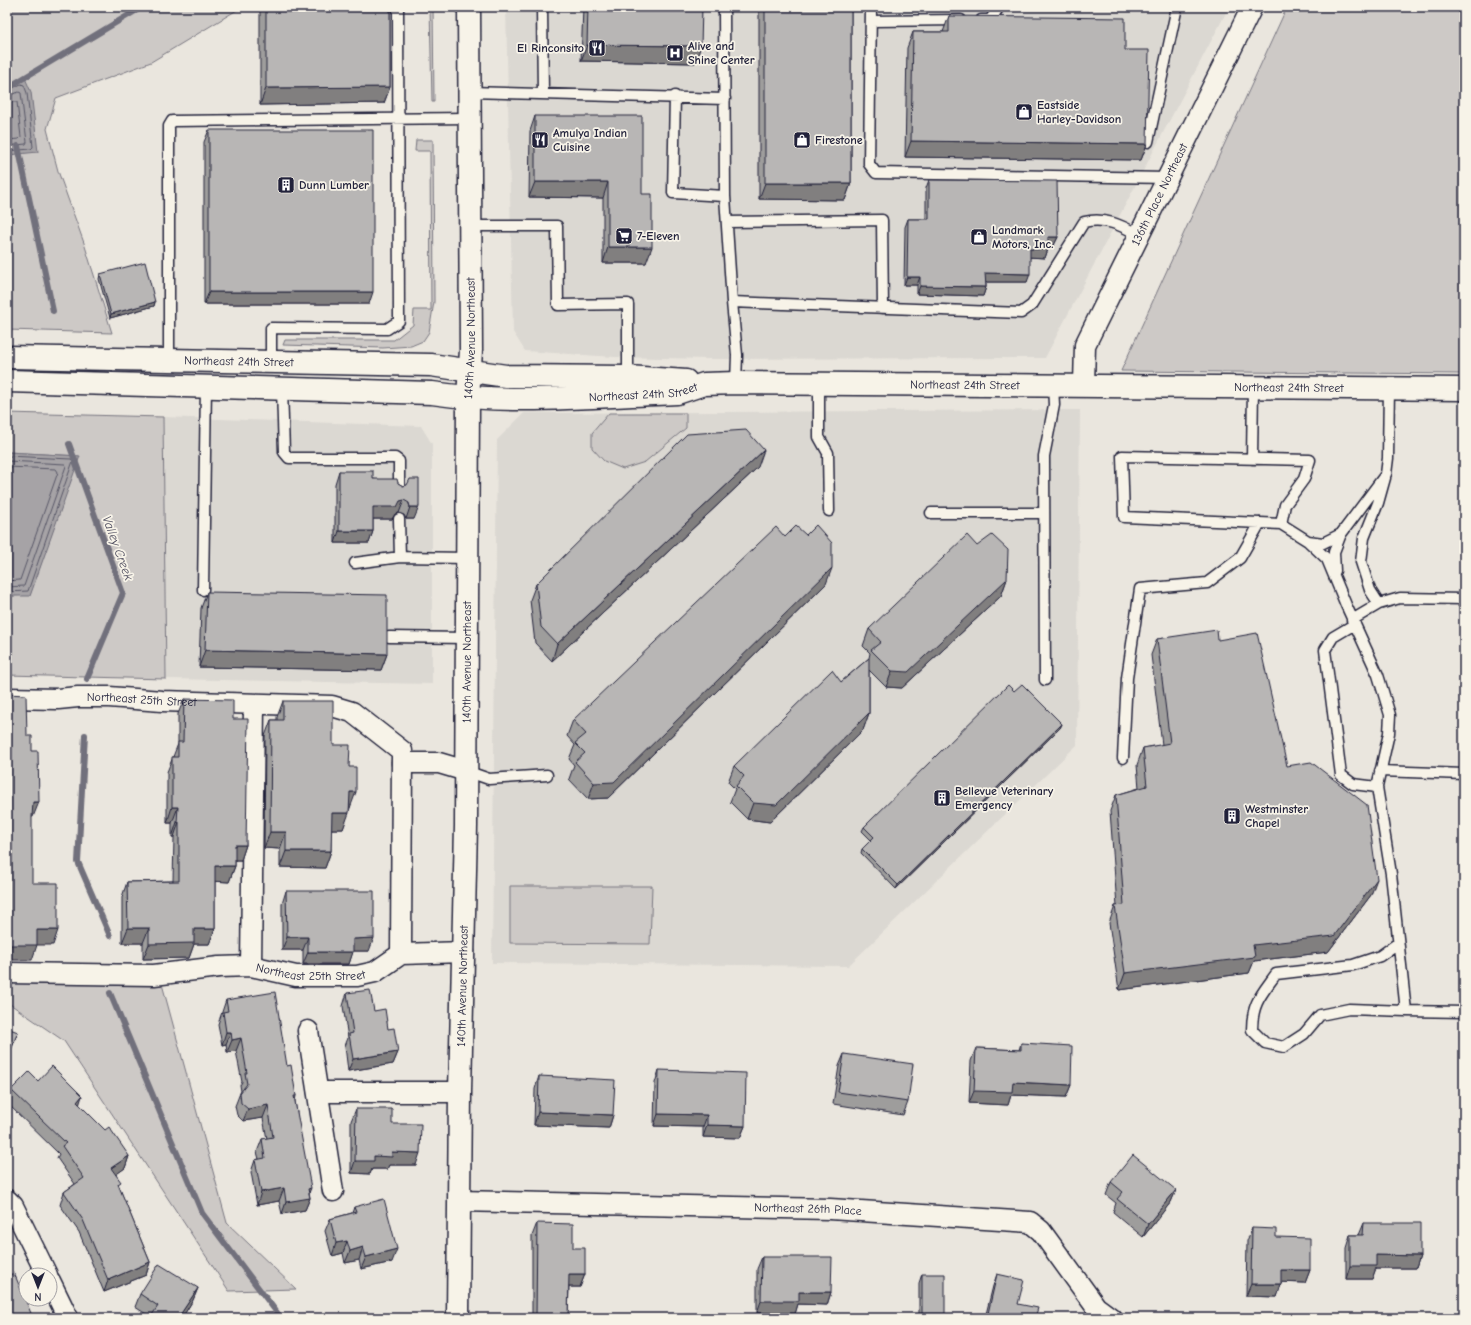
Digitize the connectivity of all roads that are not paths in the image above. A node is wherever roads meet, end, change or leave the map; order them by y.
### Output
1 (398, 7) edge
2 (469, 7) edge
3 (542, 7) edge
4 (724, 7) edge
5 (871, 7) edge
6 (999, 7) edge
7 (1177, 7) edge
8 (1252, 7) edge
9 (871, 20) junction
10 (469, 92) junction
11 (543, 94) junction
12 (675, 96) junction
13 (724, 99) junction
14 (398, 118) junction
15 (469, 118) junction
16 (1148, 142) edge
17 (1168, 178) junction
18 (725, 196) junction
19 (727, 222) junction
20 (470, 226) junction
21 (1139, 235) junction
22 (732, 302) junction
23 (883, 308) junction
24 (7, 357) edge
25 (169, 361) junction
26 (271, 363) junction
27 (470, 370) junction
28 (628, 376) junction
29 (7, 381) edge
30 (736, 383) junction
31 (704, 384) junction
32 (819, 384) junction
33 (1053, 385) junction
34 (1084, 385) junction
35 (206, 386) junction
36 (1253, 387) junction
37 (1389, 387) junction
38 (282, 388) junction
39 (1464, 389) edge
40 (468, 398) junction
41 (1252, 459) junction
42 (1386, 474) junction
43 (399, 492) edge
44 (829, 511) dead end
45 (931, 513) dead end
46 (1043, 513) junction
47 (400, 519) edge
48 (1260, 523) junction
49 (1281, 524) junction
50 (1341, 534) junction
51 (1308, 541) junction
52 (400, 557) junction
53 (467, 558) junction
54 (355, 562) dead end
55 (1335, 579) junction
56 (203, 590) dead end
57 (1464, 599) edge
58 (1379, 604) junction
59 (1353, 622) junction
60 (389, 637) edge
61 (467, 638) junction
62 (1045, 680) dead end
63 (7, 698) edge
64 (254, 704) junction
65 (1123, 758) dead end
66 (402, 763) junction
67 (466, 771) junction
68 (1380, 771) junction
69 (1464, 774) edge
70 (547, 775) dead end
71 (1376, 787) junction
72 (1398, 943) junction
73 (464, 952) junction
74 (401, 954) junction
75 (251, 966) junction
76 (7, 973) edge
77 (1406, 1011) junction
78 (1464, 1012) edge
79 (308, 1031) dead end
80 (318, 1092) junction
81 (460, 1092) junction
82 (333, 1191) dead end
83 (7, 1200) edge
84 (459, 1202) junction
85 (43, 1267) edge
86 (58, 1297) edge
87 (68, 1318) edge
88 (458, 1318) edge
89 (1111, 1318) edge

1 - 14 lane
2 - 10 street, 140th Avenue Northeast
3 - 11 lane
4 - 13 lane
5 - 9 lane
6 - 9 lane
7 - 16 lane
8 - 17 street, 136th Place Northeast
9 - 17 lane
10 - 11 lane
10 - 15 street, 140th Avenue Northeast
11 - 12 lane
12 - 13 lane
12 - 18 lane
13 - 18 lane
14 - 15 lane
14 - 25 lane
14 - 26 lane
15 - 20 street, 140th Avenue Northeast
17 - 21 street, 136th Place Northeast
18 - 19 lane
19 - 22 lane
19 - 23 lane
20 - 27 street, 140th Avenue Northeast
20 - 28 lane
21 - 23 lane
21 - 34 street, 136th Place Northeast
22 - 23 lane
22 - 30 lane
24 - 25 street, Northeast 24th Street
25 - 26 street, Northeast 24th Street
26 - 27 street, Northeast 24th Street
27 - 28 street, Northeast 24th Street
27 - 40 street, 140th Avenue Northeast
28 - 31 street, Northeast 24th Street
29 - 35 street, Northeast 24th Street
30 - 31 street, Northeast 24th Street
30 - 32 street, Northeast 24th Street
31 - 40 street, Northeast 24th Street
32 - 33 street, Northeast 24th Street
32 - 44 lane
33 - 34 street, Northeast 24th Street
33 - 46 lane
34 - 36 street, Northeast 24th Street
35 - 38 street, Northeast 24th Street
35 - 56 lane
36 - 37 street, Northeast 24th Street
36 - 41 lane
37 - 39 street, Northeast 24th Street
37 - 42 lane
38 - 40 street, Northeast 24th Street
38 - 43 lane
40 - 53 street, 140th Avenue Northeast
41 - 48 lane
41 - 49 lane
42 - 50 lane
42 - 58 lane
45 - 46 lane
46 - 62 lane
47 - 52 lane
48 - 49 lane
48 - 65 lane
49 - 51 lane
50 - 51 lane
50 - 55 lane
51 - 55 lane
52 - 53 lane
52 - 54 lane
53 - 61 street, 140th Avenue Northeast
55 - 59 lane
57 - 58 lane
58 - 59 lane
59 - 68 lane
59 - 71 lane
60 - 61 lane
61 - 67 street, 140th Avenue Northeast
63 - 64 street, Northeast 25th Street
64 - 66 street, Northeast 25th Street
64 - 75 street
66 - 67 street
66 - 74 street
67 - 70 lane
67 - 73 street, 140th Avenue Northeast
68 - 69 lane
68 - 71 lane
71 - 72 lane
72 - 77 lane
72 - 77 lane
73 - 74 street
73 - 81 street, 140th Avenue Northeast
74 - 75 street, Northeast 25th Street
75 - 76 street, Northeast 25th Street
77 - 78 lane
79 - 80 street
80 - 81 street
80 - 82 street
81 - 84 street, 140th Avenue Northeast
83 - 85 street
84 - 88 street, 140th Avenue Northeast
84 - 89 street, Northeast 26th Place
86 - 87 street

